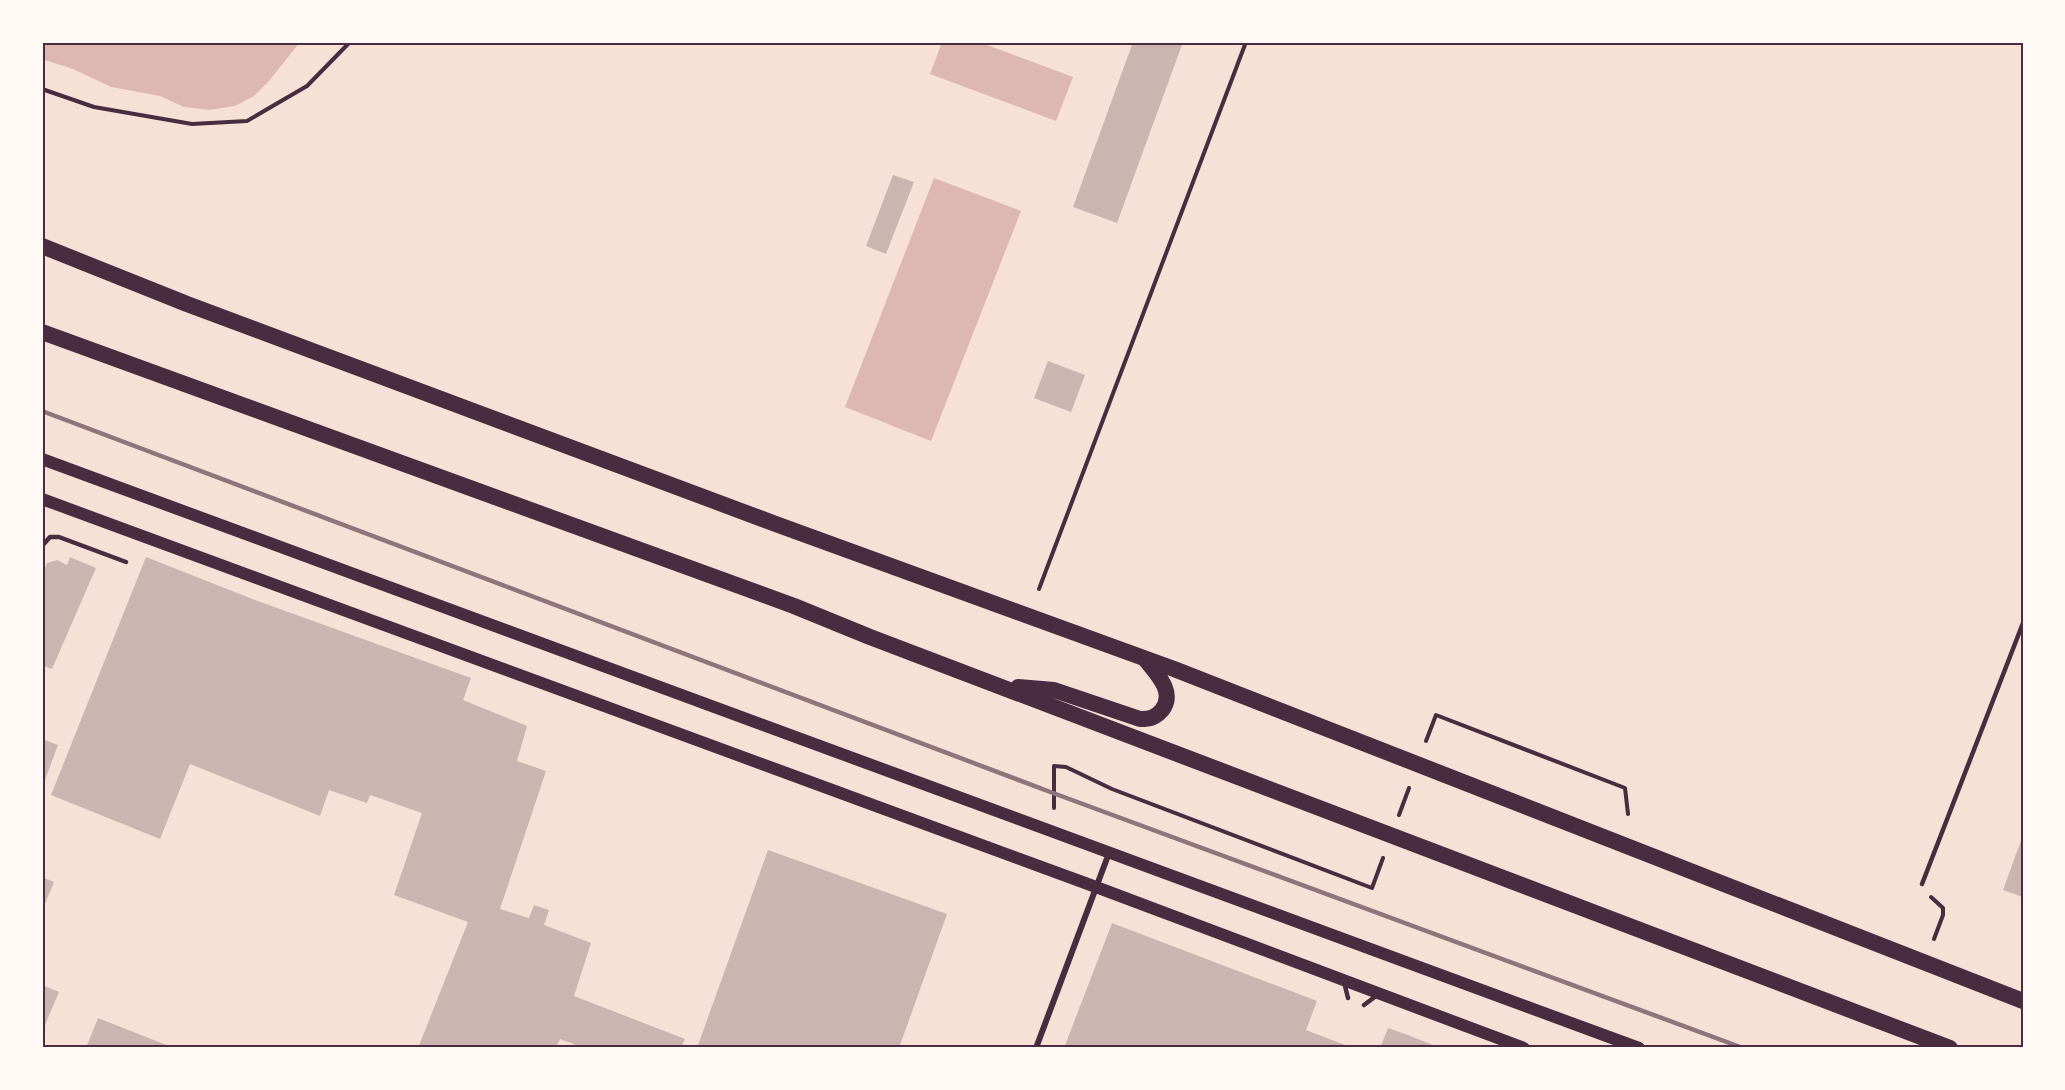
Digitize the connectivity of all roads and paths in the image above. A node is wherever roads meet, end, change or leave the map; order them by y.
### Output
1 (350, 42) edge
2 (1246, 42) edge
3 (42, 89) edge
4 (42, 246) edge
5 (42, 332) edge
6 (42, 459) edge
7 (42, 499) edge
8 (42, 546) edge
9 (126, 562) dead end
10 (1039, 589) dead end
11 (2023, 623) edge
12 (1145, 659) junction
13 (999, 685) junction
14 (1424, 748) dead end
15 (1412, 780) dead end
16 (1628, 814) dead end
17 (1396, 823) dead end
18 (1057, 833) junction
19 (1109, 853) junction
20 (1384, 856) dead end
21 (1922, 884) joint
22 (1096, 887) junction
23 (1934, 940) dead end
24 (1344, 980) junction
25 (1379, 994) junction
26 (1348, 998) dead end
27 (2023, 1001) edge
28 (1364, 1005) dead end
29 (1036, 1048) edge
30 (1524, 1048) edge
31 (1639, 1048) edge
32 (1950, 1048) edge

1 - 3 path
2 - 10 path
4 - 12 highway
5 - 13 highway
6 - 18 main road
7 - 22 main road
8 - 9 lane
11 - 21 lane
12 - 13 highway
12 - 27 highway
13 - 32 highway
14 - 16 path
15 - 17 path
18 - 19 main road
18 - 20 path
19 - 22 street
19 - 31 main road
21 - 23 path
22 - 24 main road
22 - 29 street
24 - 25 main road
24 - 26 lane
25 - 28 lane
25 - 30 main road

